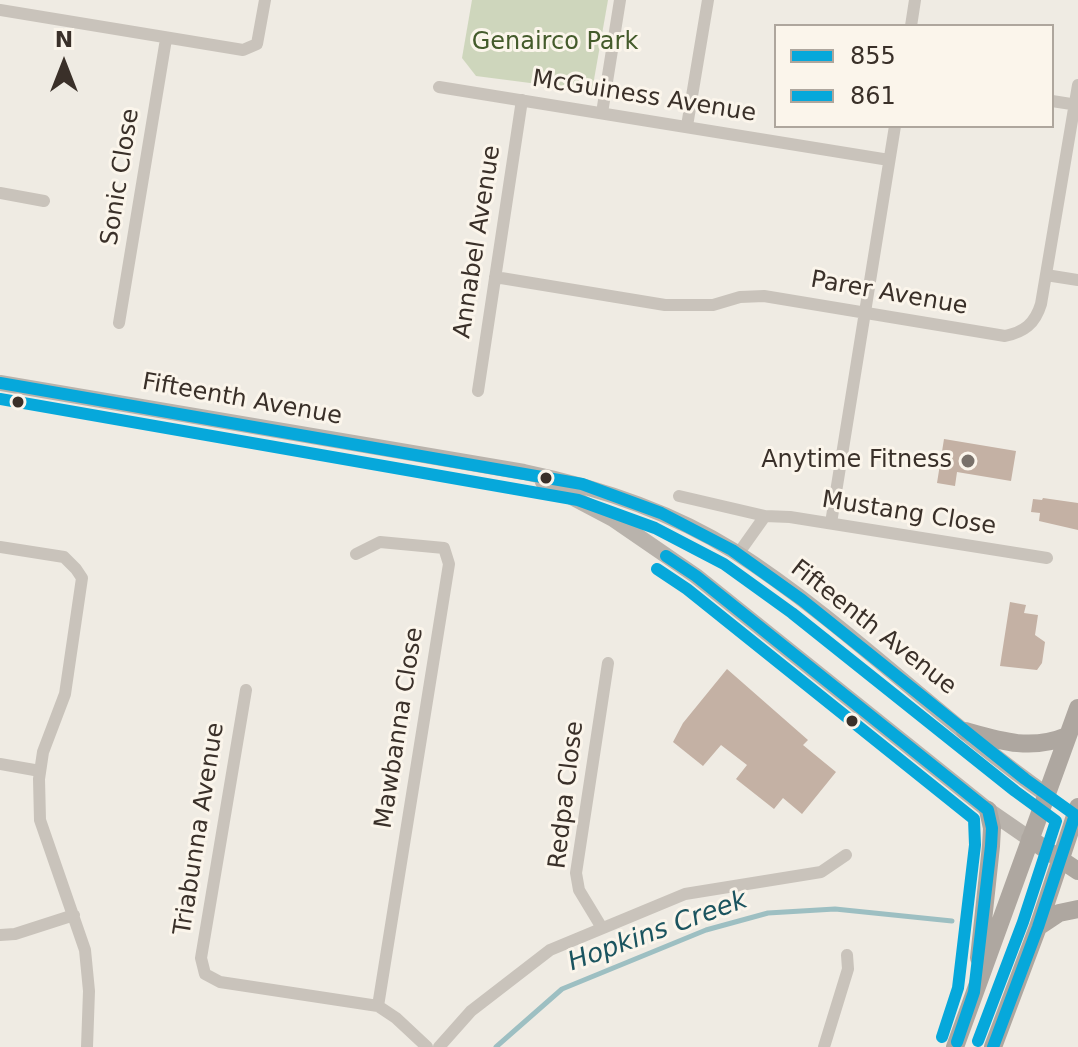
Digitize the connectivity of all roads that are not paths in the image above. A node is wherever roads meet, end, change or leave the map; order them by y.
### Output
1 (265, 0) edge
2 (620, 0) edge
3 (708, 0) edge
4 (915, 0) edge
5 (0, 10) edge
6 (911, 24) edge
7 (166, 39) junction
8 (1078, 85) edge
9 (439, 87) dead end
10 (522, 100) junction
11 (1054, 101) edge
12 (1076, 104) edge
13 (602, 113) junction
14 (687, 126) junction
15 (895, 128) edge
16 (889, 160) junction
17 (0, 193) edge
18 (44, 201) dead end
19 (1046, 275) junction
20 (495, 277) junction
21 (1078, 280) edge
22 (865, 313) junction
23 (119, 323) dead end
24 (0, 383) edge
25 (478, 391) dead end
26 (524, 472) junction
27 (679, 496) dead end
28 (765, 516) junction
29 (831, 523) junction
30 (0, 547) edge
31 (356, 554) dead end
32 (738, 554) junction
33 (1047, 558) dead end
34 (608, 663) dead end
35 (246, 690) dead end
36 (1078, 708) edge
37 (965, 731) junction
38 (1067, 736) junction
39 (0, 764) edge
40 (40, 771) junction
41 (1047, 795) junction
42 (988, 810) junction
43 (1077, 813) edge
44 (1030, 839) junction
45 (846, 855) dead end
46 (1059, 859) junction
47 (1078, 871) edge
48 (1078, 909) edge
49 (74, 915) junction
50 (1038, 927) junction
51 (602, 928) junction
52 (0, 935) edge
53 (847, 955) dead end
54 (974, 992) junction
55 (378, 1006) junction
56 (87, 1047) edge
57 (427, 1047) edge
58 (439, 1047) edge
59 (824, 1047) edge
60 (955, 1047) edge
61 (993, 1047) edge

1 - 7 street
2 - 13 street
3 - 14 street
4 - 6 street
5 - 7 street
7 - 23 street, Sonic Close
8 - 12 street, Parer Avenue
9 - 10 street, McGuiness Avenue
10 - 13 street, McGuiness Avenue
10 - 20 street, Annabel Avenue
11 - 12 street
12 - 19 street, Parer Avenue
13 - 14 street, McGuiness Avenue
14 - 16 street, McGuiness Avenue
15 - 16 street
16 - 22 street
17 - 18 street
19 - 21 street
19 - 22 street, Parer Avenue
20 - 22 street, Parer Avenue
20 - 25 street, Annabel Avenue
22 - 29 street
24 - 26 main road, Fifteenth Avenue
26 - 32 main road, Fifteenth Avenue
26 - 42 main road, Fifteenth Avenue
27 - 28 street, Mustang Close
28 - 29 street, Mustang Close
28 - 32 street
29 - 33 street, Mustang Close
30 - 40 street
31 - 55 street, Mawbanna Close
32 - 37 main road, Fifteenth Avenue
34 - 51 street, Redpa Close
35 - 55 street, Triabunna Avenue
36 - 38 main road
37 - 38 main road
37 - 41 main road, Fifteenth Avenue
38 - 41 main road
39 - 40 street
40 - 49 street
41 - 43 main road
41 - 44 main road
42 - 44 main road, Fifteenth Avenue
42 - 54 main road
43 - 46 main road
44 - 46 main road
44 - 54 main road
45 - 51 street
46 - 47 main road
46 - 50 main road
48 - 50 main road
49 - 52 street
49 - 56 street
50 - 61 main road
51 - 58 street
53 - 59 street
54 - 60 main road
55 - 57 street, Triabunna Avenue

